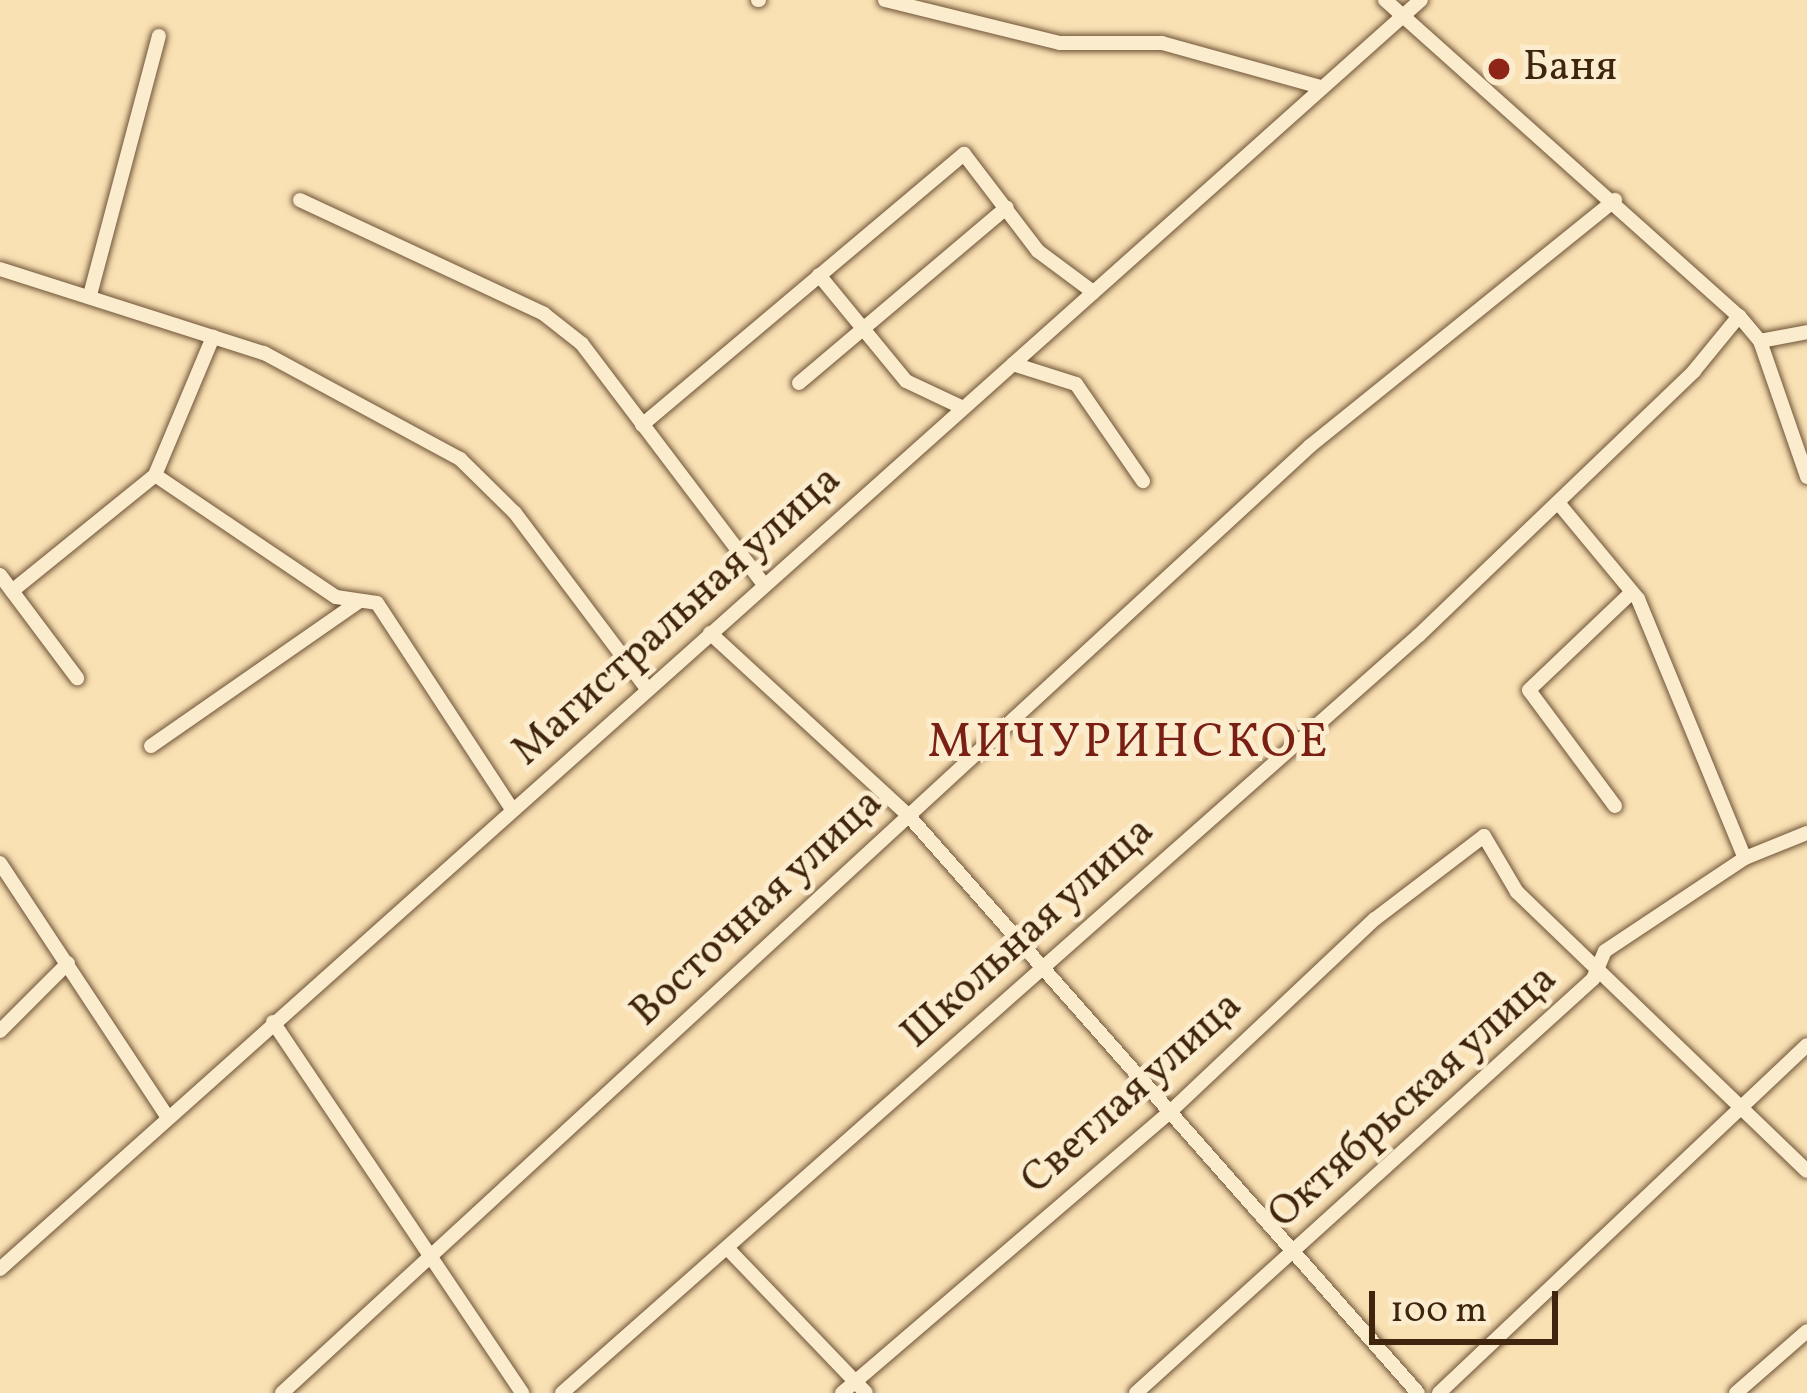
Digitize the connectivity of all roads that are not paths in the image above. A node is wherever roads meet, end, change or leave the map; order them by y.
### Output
1 (885, 0) edge
2 (1384, 0) edge
3 (1421, 0) edge
4 (1400, 15) junction
5 (159, 36) dead end
6 (1321, 87) junction
7 (300, 200) dead end
8 (1615, 200) junction
9 (1007, 207) junction
10 (0, 269) edge
11 (819, 275) junction
12 (1094, 292) junction
13 (90, 295) junction
14 (1739, 316) junction
15 (862, 329) junction
16 (1807, 332) edge
17 (213, 337) junction
18 (1760, 341) junction
19 (1013, 364) junction
20 (799, 383) dead end
21 (962, 408) junction
22 (642, 425) junction
23 (154, 475) junction
24 (1807, 477) edge
25 (1144, 481) dead end
26 (1560, 505) junction
27 (0, 575) edge
28 (764, 585) junction
29 (12, 591) junction
30 (1631, 592) junction
31 (357, 603) junction
32 (710, 633) junction
33 (77, 678) dead end
34 (647, 689) junction
35 (151, 746) dead end
36 (1615, 806) dead end
37 (512, 809) junction
38 (907, 814) junction
39 (1807, 833) edge
40 (1745, 858) junction
41 (0, 863) edge
42 (68, 963) junction
43 (1044, 964) junction
44 (1597, 970) junction
45 (273, 1022) junction
46 (0, 1031) edge
47 (1807, 1045) edge
48 (1741, 1108) junction
49 (1172, 1110) junction
50 (167, 1116) junction
51 (1807, 1171) edge
52 (728, 1249) junction
53 (1298, 1249) junction
54 (430, 1250) junction
55 (0, 1269) edge
56 (1807, 1330) edge
57 (860, 1387) edge
58 (282, 1393) edge
59 (522, 1393) edge
60 (562, 1393) edge
61 (842, 1393) edge
62 (1136, 1393) edge
63 (1418, 1393) edge
64 (1439, 1393) edge
65 (1736, 1393) edge

1 - 6 street
2 - 4 street
3 - 4 street, Магистральная улица
4 - 6 street, Магистральная улица
4 - 8 street
5 - 13 street
6 - 12 street, Магистральная улица
7 - 22 street
8 - 14 street
8 - 38 street, Восточная улица
9 - 11 street
9 - 12 street
9 - 15 street
10 - 13 street
11 - 15 street
11 - 22 street
12 - 19 street, Магистральная улица
13 - 17 street
14 - 18 street
14 - 26 street, Школьная улица
15 - 20 street
15 - 21 street
16 - 18 street
17 - 23 street
17 - 34 street
18 - 24 street
19 - 21 street, Магистральная улица
19 - 25 street
21 - 28 street, Магистральная улица
22 - 28 street
23 - 29 street
23 - 31 street
26 - 30 street
26 - 43 street, Школьная улица
27 - 29 street
28 - 32 street, Магистральная улица
29 - 33 street
30 - 36 street
30 - 40 street
31 - 35 street
31 - 37 street
32 - 34 street, Магистральная улица
32 - 38 street
34 - 37 street, Магистральная улица
37 - 45 street, Магистральная улица
38 - 43 street
38 - 54 street, Восточная улица
39 - 40 street, Октябрьская улица
40 - 44 street, Октябрьская улица
41 - 42 street
42 - 46 street
42 - 50 street
43 - 49 street
43 - 52 street, Школьная улица
44 - 48 street
44 - 49 street, Светлая улица
44 - 53 street, Октябрьская улица
45 - 50 street, Магистральная улица
45 - 54 street
47 - 48 street
48 - 51 street
48 - 64 street
49 - 53 street
49 - 57 street, Светлая улица
50 - 55 street, Магистральная улица
52 - 57 street
52 - 60 street, Школьная улица
53 - 62 street, Октябрьская улица
53 - 63 street
54 - 58 street, Восточная улица
54 - 59 street
56 - 65 street
57 - 61 street, Светлая улица

